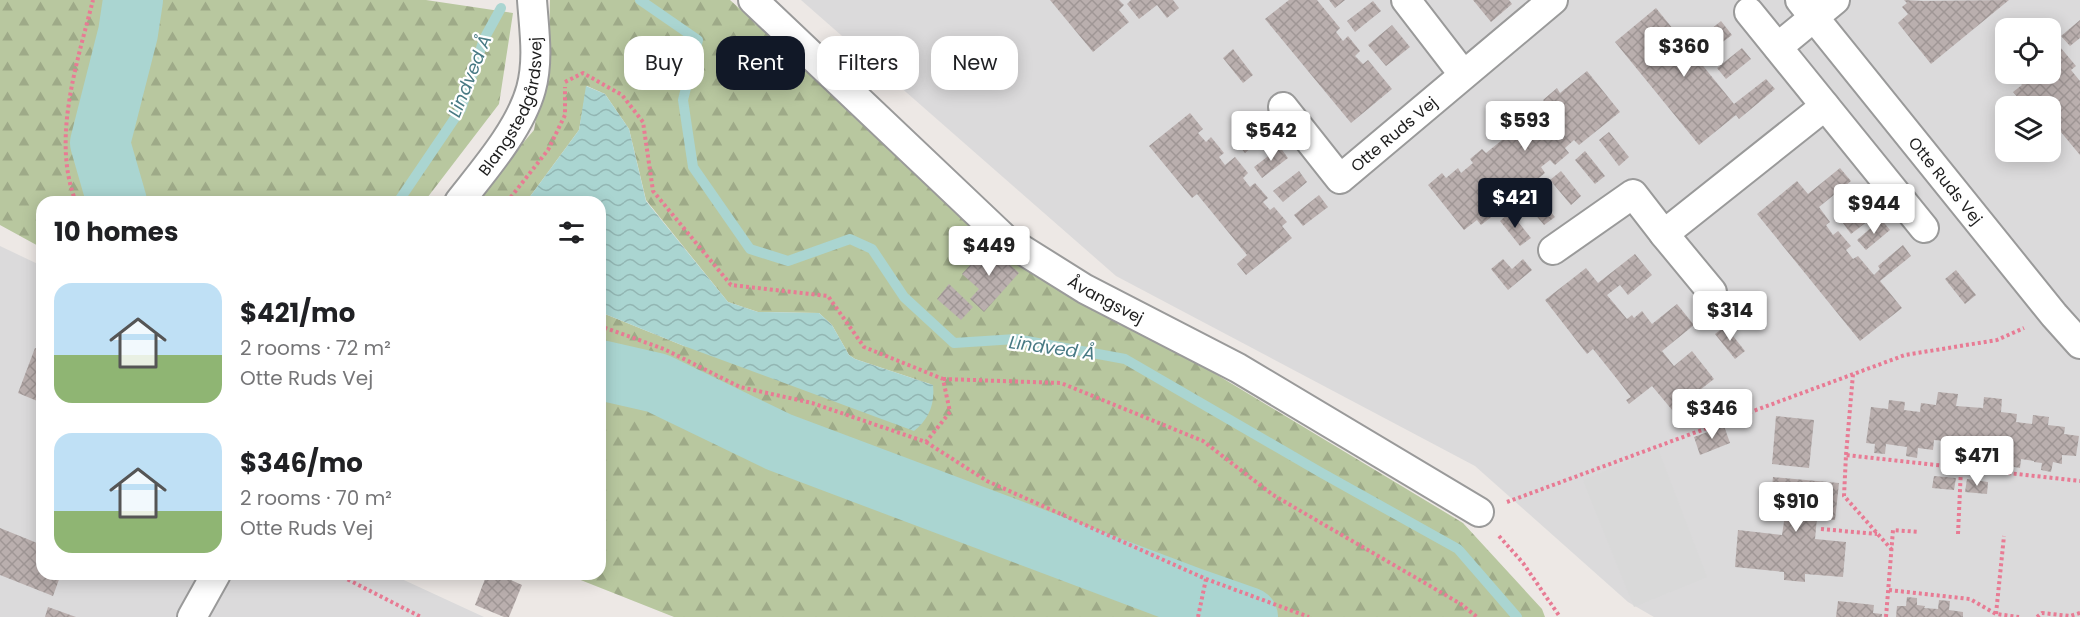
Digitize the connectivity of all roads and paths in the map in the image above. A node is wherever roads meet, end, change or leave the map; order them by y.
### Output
1 (93, 0) edge
2 (532, 0) edge
3 (753, 0) edge
4 (1406, 0) edge
5 (1553, 0) edge
6 (1817, 6) edge
7 (1749, 12) dead end
8 (1778, 47) junction
9 (1462, 74) junction
10 (565, 82) dead end
11 (1825, 106) junction
12 (1283, 107) dead end
13 (73, 196) edge
14 (463, 196) edge
15 (1924, 228) dead end
16 (1664, 234) junction
17 (1553, 250) dead end
18 (1713, 292) dead end
19 (2054, 315) junction
20 (606, 328) edge
21 (2080, 344) edge
22 (1853, 374) junction
23 (943, 379) junction
24 (926, 442) junction
25 (1846, 455) junction
26 (1961, 468) junction
27 (2080, 481) edge
28 (1479, 512) junction
29 (1821, 529) dead end
30 (1919, 532) dead end
31 (1877, 534) junction
32 (1958, 534) dead end
33 (2004, 537) dead end
34 (1892, 550) junction
35 (1206, 579) junction
36 (213, 580) edge
37 (350, 580) edge
38 (1888, 590) junction
39 (2080, 613) edge
40 (1996, 614) junction
41 (1198, 615) edge
42 (192, 617) edge
43 (421, 617) edge
44 (1309, 617) edge
45 (1478, 617) edge
46 (1560, 617) edge
47 (1886, 617) edge
48 (2019, 617) edge
49 (2037, 617) edge

1 - 13 path
2 - 14 street, Blangstedgårdsvej
3 - 28 street, Åvangsvej
4 - 9 street
5 - 9 street, Otte Ruds Vej
6 - 8 street, Otte Ruds Vej
6 - 19 street, Otte Ruds Vej
7 - 8 street
8 - 11 street
9 - 12 street, Otte Ruds Vej
10 - 23 path
11 - 15 street
11 - 16 street
16 - 17 street
16 - 18 street
19 - 21 street, Otte Ruds Vej
19 - 22 path
20 - 24 path
22 - 25 path
22 - 28 path
23 - 24 path
23 - 45 path
24 - 35 path
25 - 26 path
25 - 31 path
26 - 27 path
26 - 32 path
28 - 46 path
29 - 31 path
30 - 34 path
31 - 34 path
33 - 40 path
34 - 38 path
35 - 41 path
35 - 44 path
36 - 42 street
37 - 43 path
38 - 40 path
38 - 47 path
39 - 49 path
40 - 48 path

